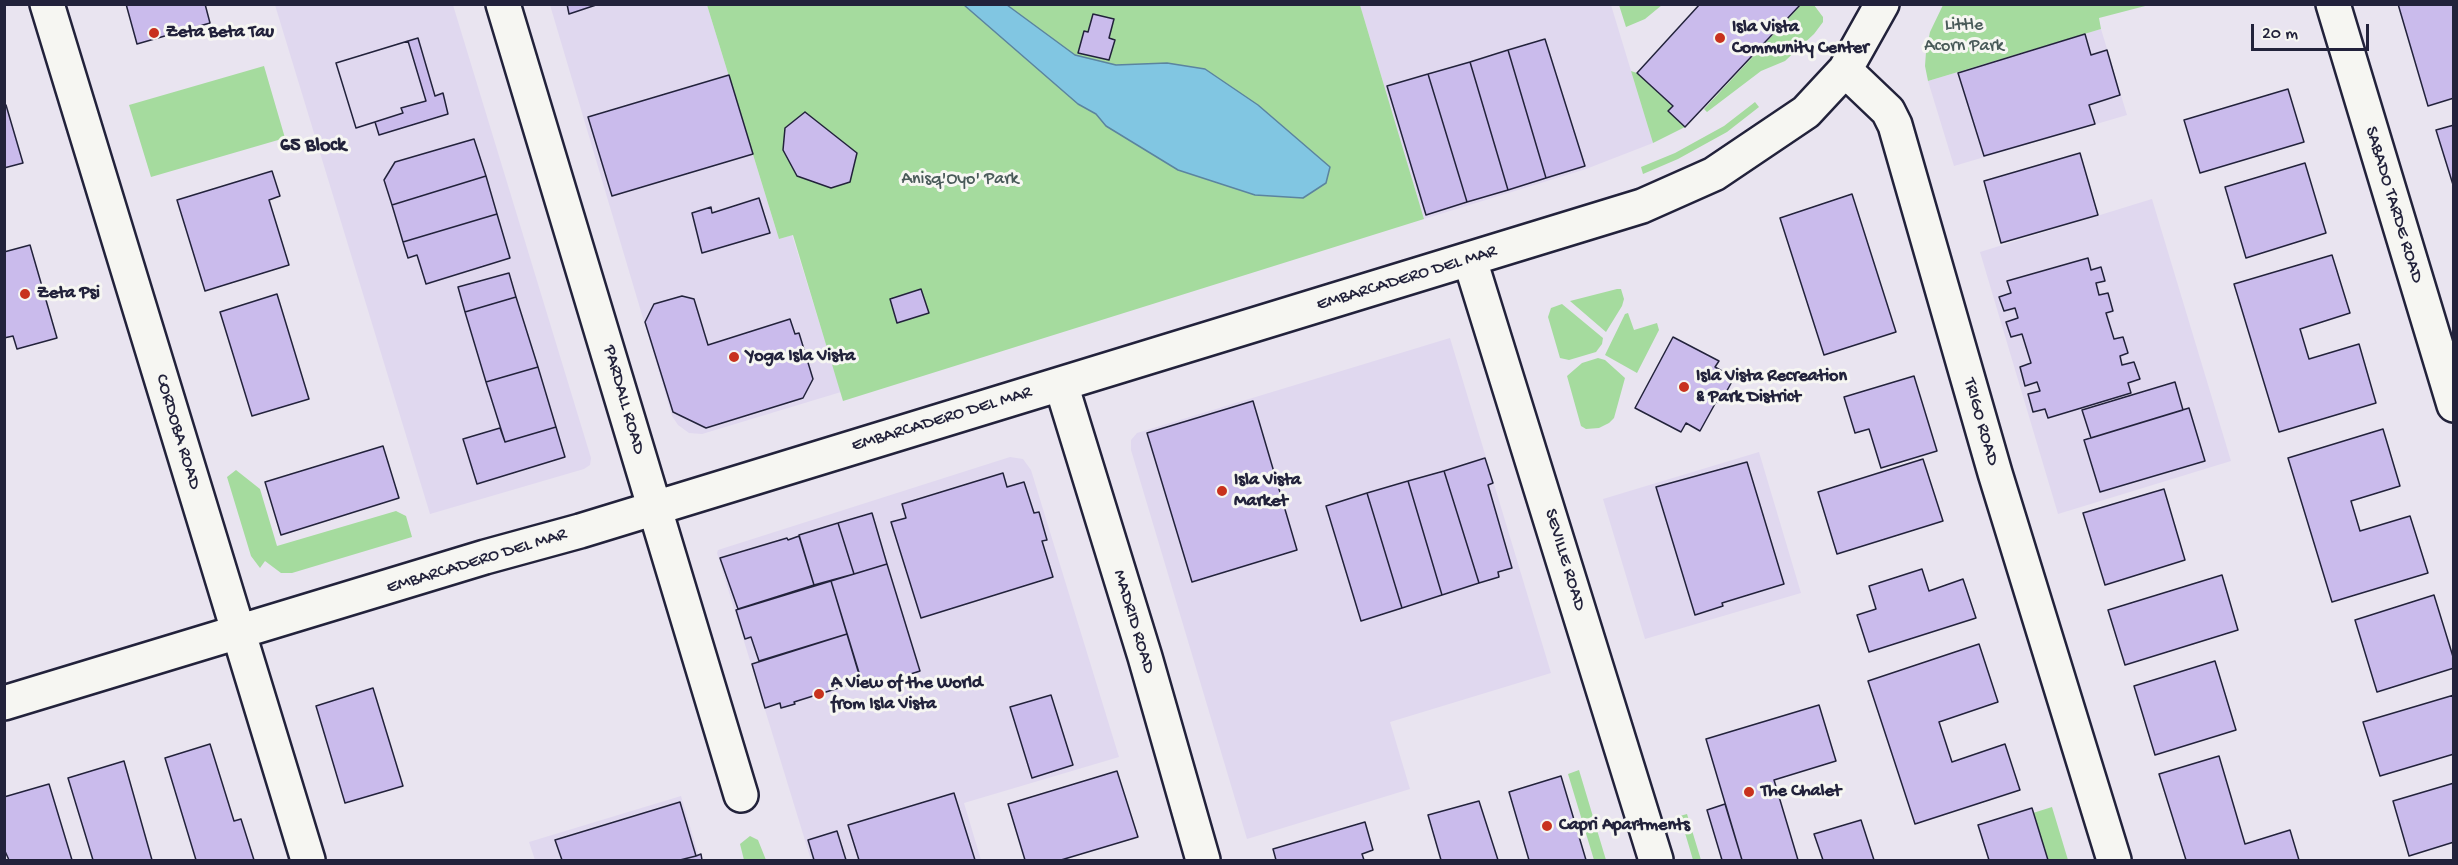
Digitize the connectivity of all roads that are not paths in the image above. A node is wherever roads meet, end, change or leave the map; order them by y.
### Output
1 (47, 4) edge
2 (503, 4) edge
3 (1882, 4) edge
4 (2333, 4) edge
5 (1845, 70) junction
6 (1470, 260) junction
7 (1061, 384) junction
8 (2454, 405) edge
9 (656, 508) junction
10 (238, 633) junction
11 (4, 703) edge
12 (741, 795) dead end
13 (308, 861) edge
14 (1203, 861) edge
15 (1656, 861) edge
16 (2114, 861) edge

1 - 10 street, CORDOBA ROAD
2 - 9 street, PARDALL ROAD
3 - 5 street
4 - 8 street, SABADO TARDE ROAD
5 - 6 street, EMBARCADERO DEL MAR
5 - 16 street, TRIGO ROAD
6 - 7 street, EMBARCADERO DEL MAR
6 - 15 street, SEVILLE ROAD
7 - 9 street, EMBARCADERO DEL MAR
7 - 14 street, MADRID ROAD
9 - 10 street, EMBARCADERO DEL MAR
9 - 12 street, PARDALL ROAD
10 - 11 street, EMBARCADERO DEL MAR
10 - 13 street, CORDOBA ROAD

